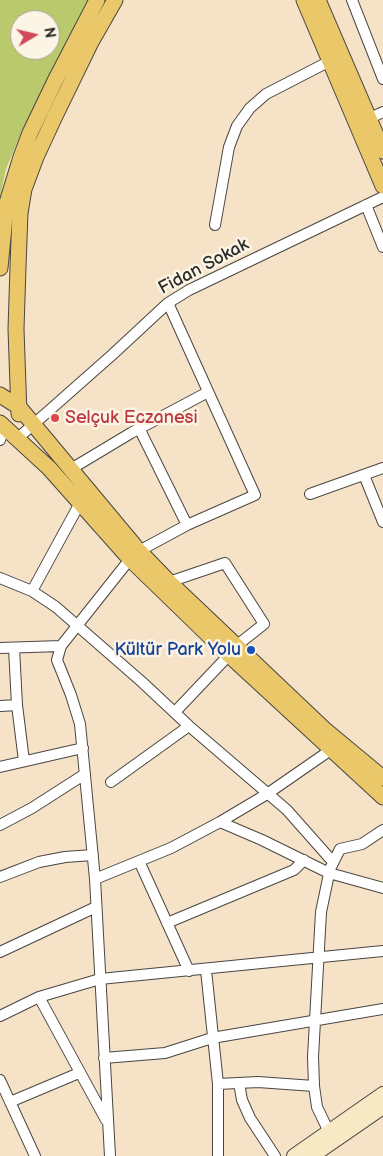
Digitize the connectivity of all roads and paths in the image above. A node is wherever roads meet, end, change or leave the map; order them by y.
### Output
1 (97, 0) edge
2 (115, 0) edge
3 (304, 0) edge
4 (318, 0) edge
5 (352, 0) edge
6 (330, 61) junction
7 (383, 79) edge
8 (383, 112) edge
9 (368, 118) junction
10 (383, 151) edge
11 (383, 186) edge
12 (383, 197) edge
13 (366, 205) junction
14 (215, 225) dead end
15 (383, 247) edge
16 (0, 268) edge
17 (168, 303) junction
18 (208, 392) junction
19 (0, 395) edge
20 (19, 407) junction
21 (32, 424) junction
22 (1, 426) edge
23 (140, 428) junction
24 (18, 438) junction
25 (383, 468) edge
26 (70, 469) junction
27 (364, 475) junction
28 (310, 494) dead end
29 (80, 503) junction
30 (383, 522) edge
31 (187, 525) junction
32 (134, 555) junction
33 (0, 578) edge
34 (169, 582) junction
35 (32, 591) junction
36 (78, 626) junction
37 (61, 646) junction
38 (0, 648) edge
39 (14, 648) junction
40 (233, 651) junction
41 (0, 706) edge
42 (16, 706) junction
43 (174, 712) junction
44 (188, 726) junction
45 (83, 748) junction
46 (332, 749) junction
47 (24, 761) junction
48 (0, 767) edge
49 (85, 774) junction
50 (383, 778) edge
51 (111, 782) dead end
52 (267, 794) junction
53 (383, 797) edge
54 (220, 822) junction
55 (0, 825) edge
56 (383, 830) edge
57 (93, 855) junction
58 (304, 860) junction
59 (139, 861) junction
60 (333, 862) junction
61 (330, 873) junction
62 (0, 877) edge
63 (95, 879) junction
64 (383, 888) edge
65 (96, 907) junction
66 (167, 923) junction
67 (383, 951) edge
68 (0, 952) edge
69 (319, 958) junction
70 (206, 970) junction
71 (189, 971) junction
72 (100, 979) junction
73 (39, 997) junction
74 (383, 1008) edge
75 (0, 1016) edge
76 (315, 1020) junction
77 (212, 1038) junction
78 (104, 1058) junction
79 (79, 1073) junction
80 (0, 1080) edge
81 (239, 1083) junction
82 (218, 1084) junction
83 (314, 1086) junction
84 (383, 1094) edge
85 (10, 1102) junction
86 (383, 1107) edge
87 (107, 1123) junction
88 (328, 1132) junction
89 (314, 1155) edge
90 (35, 1156) edge
91 (110, 1156) edge
92 (218, 1156) edge
93 (275, 1156) edge
94 (294, 1156) edge

1 - 16 main road
2 - 20 main road
3 - 6 main road
4 - 9 main road
5 - 7 street
6 - 11 main road
6 - 14 street
8 - 9 street
9 - 10 main road
12 - 13 street, Fidan Sokak
13 - 15 street
13 - 17 street, Fidan Sokak
17 - 18 street
17 - 21 street, Fidan Sokak
18 - 23 street
18 - 31 street
19 - 20 main road
20 - 21 main road
20 - 24 main road
21 - 24 street, Fidan Sokak
21 - 26 main road
22 - 24 main road
23 - 26 street
23 - 31 street
24 - 29 main road
25 - 27 street
26 - 32 main road
27 - 28 street
27 - 30 street
29 - 32 main road
29 - 35 street
31 - 32 street
32 - 34 main road
32 - 36 street
32 - 40 main road
33 - 35 street
34 - 40 main road
34 - 40 street
35 - 36 street
36 - 37 street
36 - 43 street
37 - 39 street
37 - 45 street
38 - 39 street
39 - 42 street
40 - 43 street
40 - 46 main road
40 - 50 main road
41 - 42 street
42 - 47 street
43 - 44 street
44 - 51 street
44 - 52 street
45 - 47 street
45 - 49 street
46 - 52 street
46 - 53 main road
47 - 48 street
49 - 55 street
49 - 57 street
52 - 54 street
52 - 60 street
54 - 58 street
54 - 59 street
56 - 60 street
57 - 62 street
57 - 63 street
58 - 61 street
58 - 66 street
59 - 63 street
59 - 66 street
60 - 61 street
61 - 64 street
61 - 69 street
63 - 65 street
65 - 68 street
65 - 72 street
66 - 71 street
67 - 69 street
69 - 70 street
69 - 76 street
70 - 71 street
70 - 77 street
71 - 72 street
72 - 73 street
72 - 78 street
73 - 75 street
73 - 79 street
74 - 76 street
76 - 77 street
76 - 83 street
77 - 78 street
77 - 82 street
78 - 87 street
79 - 85 street
79 - 87 street
80 - 85 street
81 - 82 street
81 - 83 street
81 - 93 street
82 - 92 street
83 - 88 street
84 - 88 main road
85 - 90 street
86 - 89 main road
87 - 91 street
88 - 94 main road

